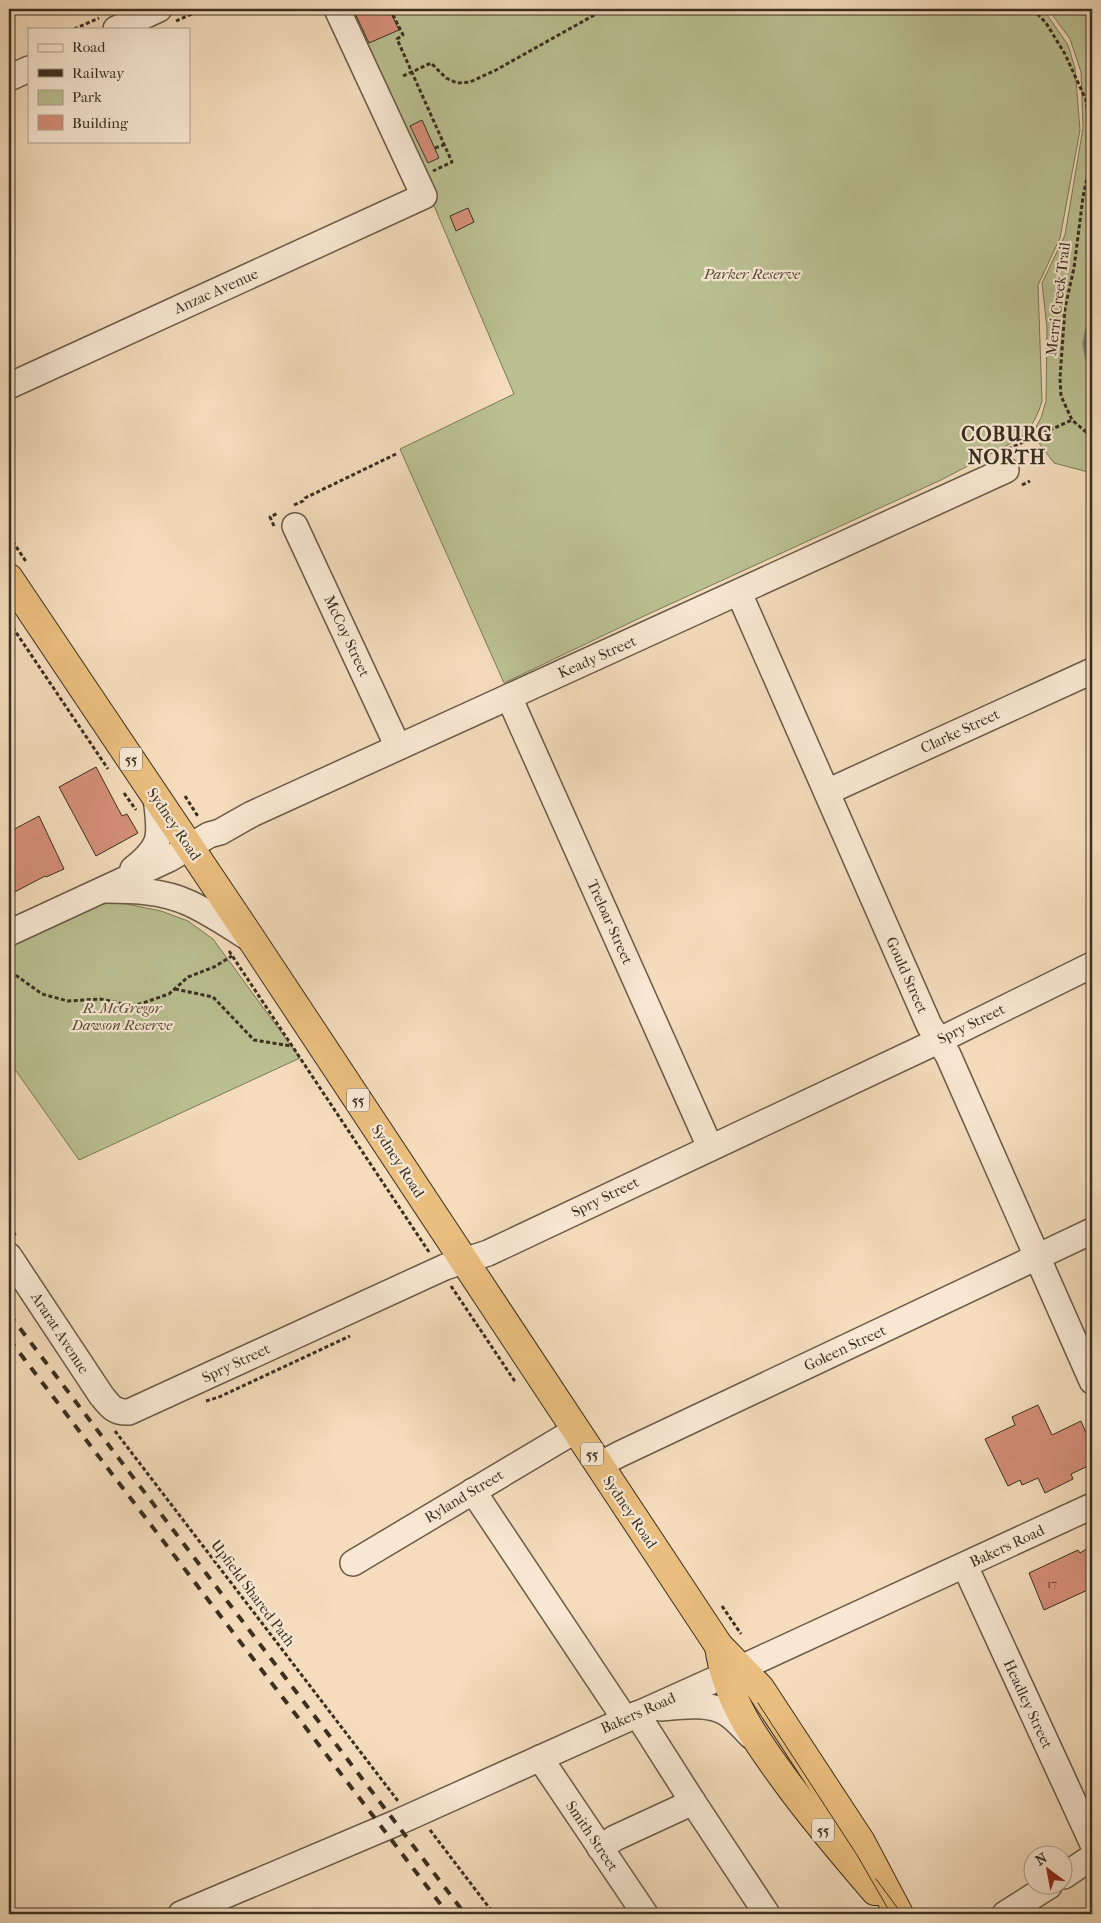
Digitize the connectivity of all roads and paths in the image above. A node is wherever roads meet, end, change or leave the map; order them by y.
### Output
1 (203, 9) edge
2 (337, 9) edge
3 (390, 9) edge
4 (605, 9) edge
5 (1033, 9) edge
6 (164, 17) edge
7 (120, 28) edge
8 (28, 69) edge
9 (412, 72) junction
10 (402, 76) dead end
11 (9, 78) edge
12 (1092, 143) edge
13 (444, 145) junction
14 (435, 148) dead end
15 (1092, 154) edge
16 (420, 188) junction
17 (12, 378) edge
18 (1072, 420) junction
19 (1092, 437) edge
20 (1026, 440) dead end
21 (396, 454) dead end
22 (1006, 470) dead end
23 (303, 501) dead end
24 (295, 526) dead end
25 (9, 578) edge
26 (740, 593) junction
27 (9, 622) edge
28 (1092, 671) edge
29 (509, 697) junction
30 (398, 747) junction
31 (109, 771) dead end
32 (123, 790) dead end
33 (827, 792) junction
34 (146, 804) junction
35 (190, 847) junction
36 (108, 886) junction
37 (9, 933) edge
38 (242, 948) junction
39 (1092, 965) edge
40 (9, 975) edge
41 (174, 989) junction
42 (940, 1040) junction
43 (292, 1047) dead end
44 (710, 1147) junction
45 (1092, 1231) edge
46 (428, 1251) dead end
47 (9, 1256) edge
48 (424, 1258) dead end
49 (1037, 1258) junction
50 (464, 1261) junction
51 (1092, 1381) edge
52 (112, 1417) junction
53 (576, 1430) junction
54 (599, 1466) junction
55 (473, 1491) junction
56 (1092, 1506) edge
57 (353, 1563) dead end
58 (965, 1566) junction
59 (733, 1671) junction
60 (636, 1714) junction
61 (757, 1741) junction
62 (540, 1758) junction
63 (693, 1802) junction
64 (416, 1814) junction
65 (1092, 1842) edge
66 (600, 1848) junction
67 (1092, 1857) edge
68 (1074, 1869) edge
69 (1033, 1896) edge
70 (211, 1908) edge
71 (181, 1914) edge
72 (494, 1914) edge
73 (644, 1914) edge
74 (768, 1914) edge
75 (895, 1914) edge
76 (899, 1914) edge
77 (1005, 1914) edge

1 - 6 path
2 - 16 street
3 - 9 path
4 - 9 path
5 - 12 path
6 - 7 street
8 - 11 street
9 - 10 path
9 - 13 path
13 - 14 path
13 - 16 path
15 - 18 path, Merri Creek Trail
16 - 17 street, Anzac Avenue
18 - 19 path, Merri Creek Trail
18 - 20 path
21 - 23 path
22 - 26 street, Keady Street
24 - 30 street, McCoy Street
25 - 34 highway, Sydney Road / 55
26 - 29 street, Keady Street
26 - 33 street, Gould Street
27 - 31 path
28 - 33 street, Clarke Street
29 - 30 street, Keady Street
29 - 44 street, Treloar Street
30 - 35 street, Keady Street
32 - 34 path
33 - 42 street, Gould Street
34 - 35 highway, Sydney Road / 55
34 - 36 street
35 - 36 street, Keady Street
35 - 38 highway, Sydney Road / 55
36 - 37 street
36 - 38 street
38 - 41 path
38 - 50 highway, Sydney Road / 55
39 - 42 street, Spry Street
40 - 41 path
41 - 43 path
42 - 44 street, Spry Street
42 - 49 street, Gould Street
44 - 50 street, Spry Street
45 - 49 street, Goleen Street
46 - 48 path
47 - 52 street, Ararat Avenue
49 - 51 street, Gould Street
49 - 54 street, Goleen Street
50 - 52 street, Spry Street
50 - 53 highway, Sydney Road / 55
52 - 64 path, Upfield Shared Path
53 - 54 highway, Sydney Road / 55
53 - 55 street, Ryland Street
54 - 59 highway, Sydney Road / 55
55 - 57 street, Ryland Street
55 - 60 street
56 - 58 street, Bakers Road
58 - 59 street, Bakers Road
58 - 65 street, Headley Street
59 - 60 street, Bakers Road
59 - 61 highway, Sydney Road / 55
59 - 76 highway, Sydney Road / 55
60 - 61 street
60 - 62 street, Bakers Road
60 - 63 street
61 - 75 highway, Sydney Road / 55
62 - 64 street, Bakers Road
62 - 66 street, Smith Street
63 - 66 street
63 - 74 street
64 - 70 street, Bakers Road
64 - 72 path, Upfield Shared Path
66 - 73 street, Smith Street
67 - 68 street
69 - 77 street
70 - 71 street, Bakers Road

